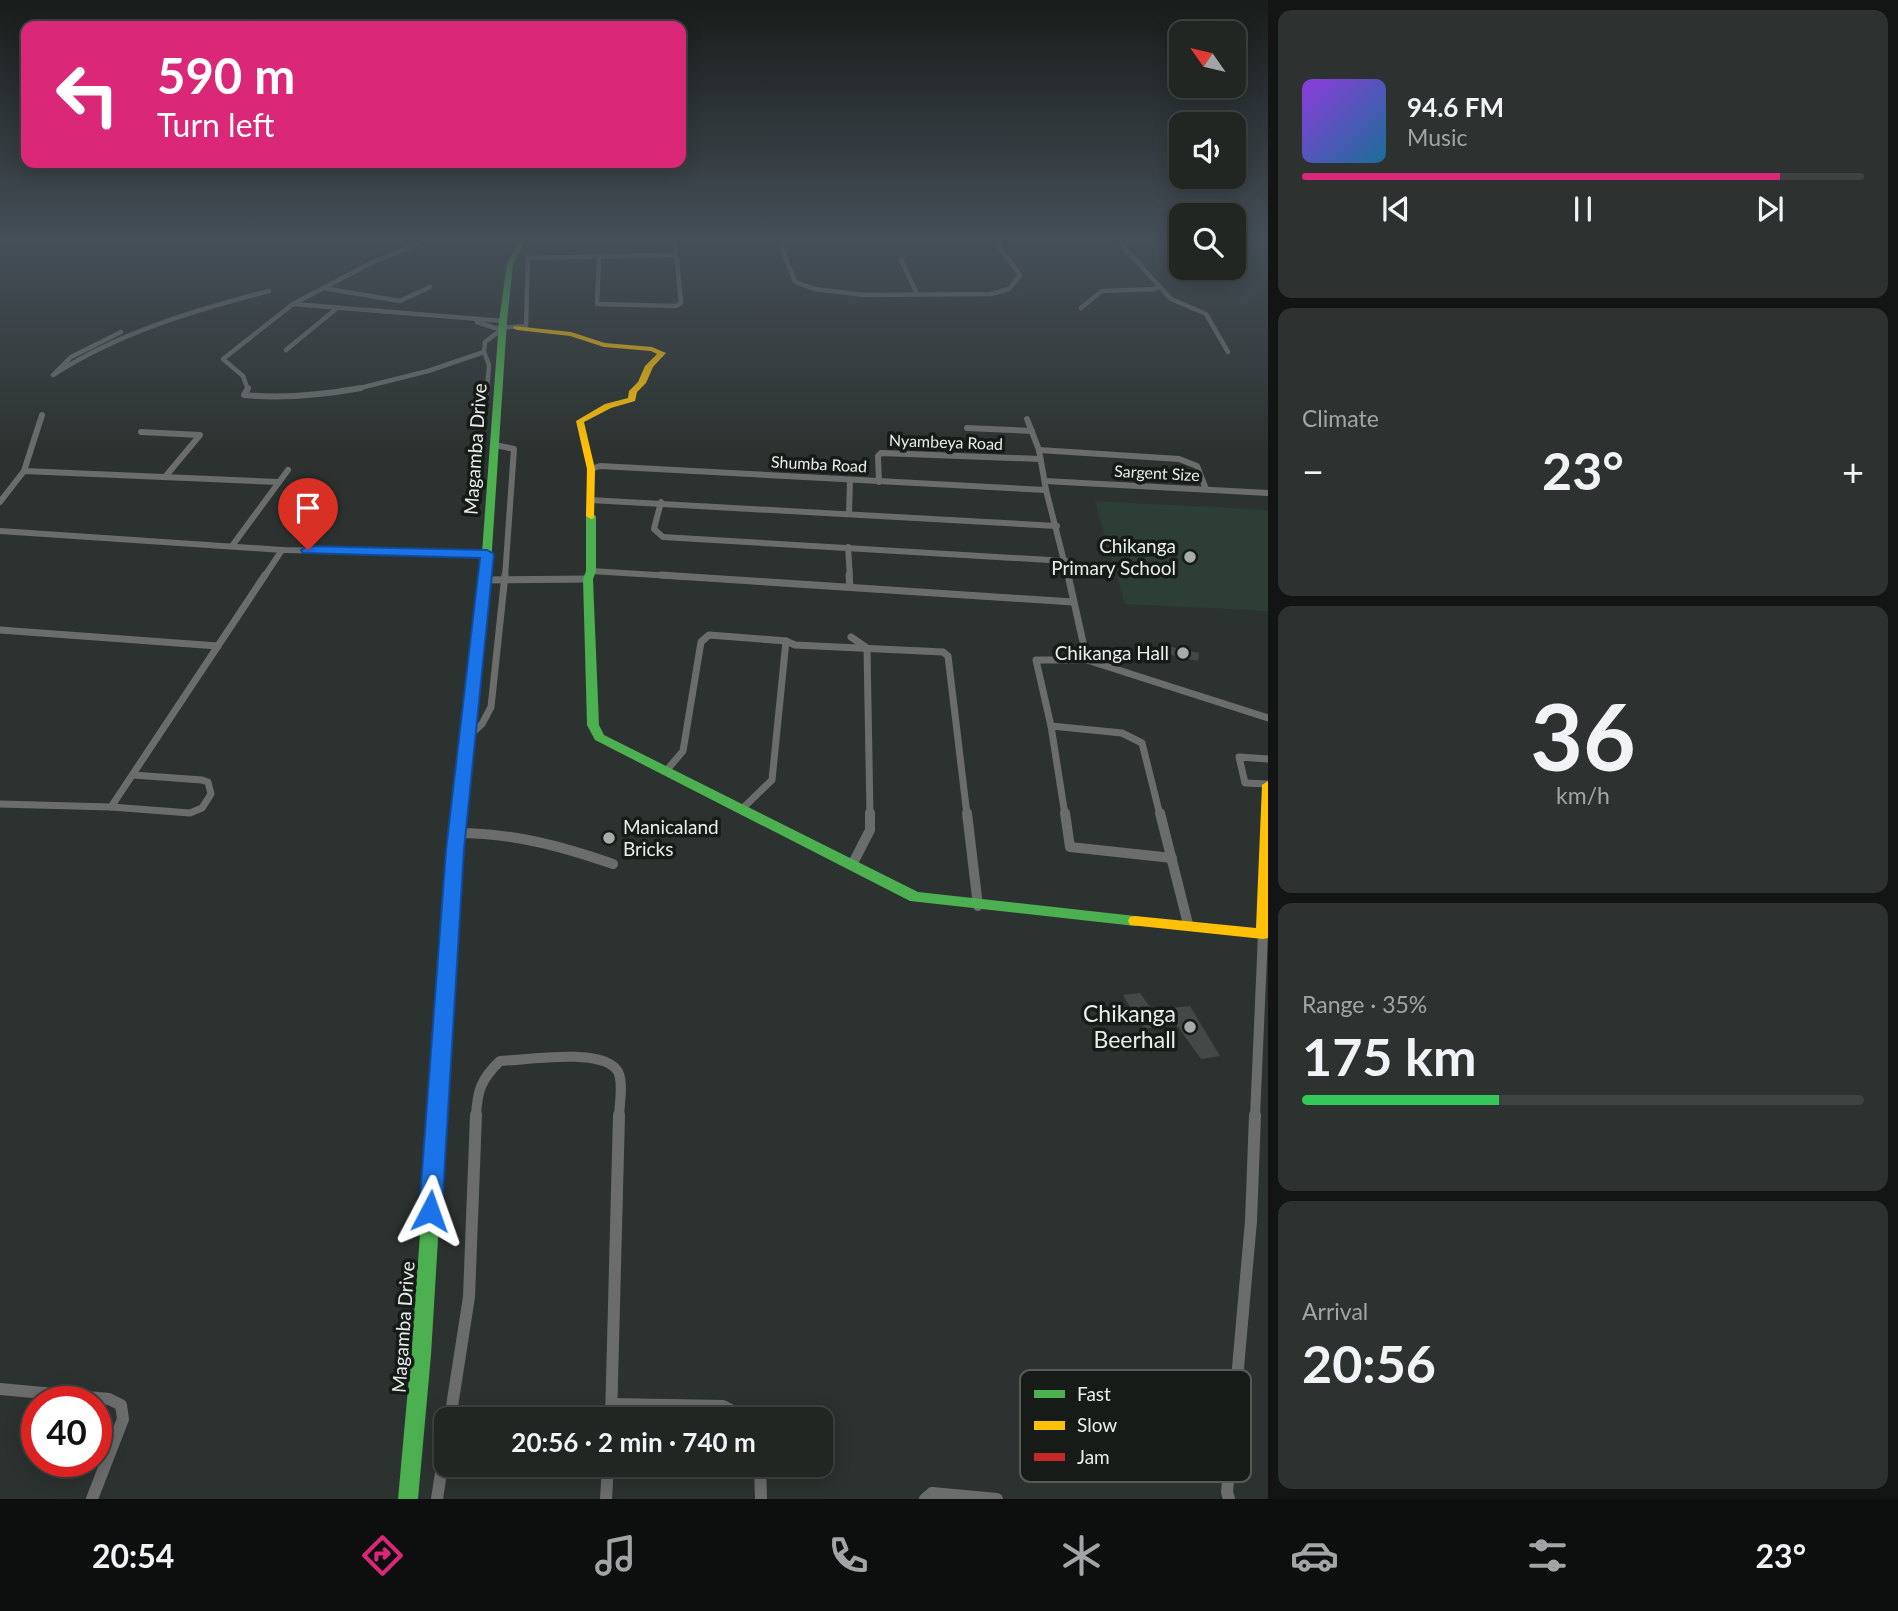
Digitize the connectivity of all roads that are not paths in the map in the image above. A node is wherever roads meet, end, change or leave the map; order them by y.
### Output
1 (192, 311) edge
2 (284, 311) edge
3 (334, 311) edge
4 (356, 311) edge
5 (505, 311) edge
6 (526, 311) edge
7 (1199, 311) edge
8 (477, 321) dead end
9 (503, 325) junction
10 (517, 328) junction
11 (121, 332) dead end
12 (286, 350) dead end
13 (484, 352) junction
14 (1228, 352) dead end
15 (482, 409) dead end
16 (42, 415) dead end
17 (1027, 419) dead end
18 (967, 428) dead end
19 (1032, 431) junction
20 (141, 432) dead end
21 (495, 445) junction
22 (1039, 450) junction
23 (1040, 459) junction
24 (591, 469) junction
25 (288, 470) dead end
26 (24, 471) junction
27 (165, 477) junction
28 (850, 480) junction
29 (1045, 481) junction
30 (279, 482) junction
31 (879, 482) junction
32 (1206, 489) junction
33 (1046, 490) junction
34 (1268, 493) edge
35 (590, 500) junction
36 (0, 502) edge
37 (661, 502) junction
38 (849, 513) junction
39 (1057, 526) junction
40 (0, 531) edge
41 (232, 546) junction
42 (848, 547) junction
43 (282, 550) junction
44 (487, 554) junction
45 (1066, 561) junction
46 (589, 575) junction
47 (485, 580) junction
48 (505, 582) junction
49 (850, 587) junction
50 (1073, 602) junction
51 (0, 630) edge
52 (851, 637) dead end
53 (786, 641) junction
54 (218, 646) junction
55 (867, 649) junction
56 (1087, 660) junction
57 (1268, 718) edge
58 (1051, 726) junction
59 (468, 737) junction
60 (1268, 759) edge
61 (666, 771) junction
62 (133, 775) junction
63 (1268, 784) edge
64 (0, 804) edge
65 (111, 807) junction
66 (742, 809) junction
67 (457, 833) junction
68 (1172, 858) junction
69 (613, 864) dead end
70 (852, 865) junction
71 (978, 906) junction
72 (1188, 925) junction
73 (1263, 934) junction
74 (1238, 1370) edge
75 (0, 1389) edge
76 (612, 1404) junction
77 (452, 1407) edge
78 (612, 1407) edge
79 (725, 1407) edge
80 (440, 1477) edge
81 (607, 1477) edge
82 (760, 1477) edge
83 (92, 1499) edge
84 (408, 1499) edge
85 (437, 1499) edge
86 (606, 1499) edge
87 (761, 1499) edge
88 (925, 1499) edge
89 (997, 1499) edge

1 - 11 street
2 - 13 street
3 - 12 street
4 - 9 street
5 - 9 street, Magamba Drive
6 - 10 street
7 - 14 street
8 - 9 street
9 - 10 street
9 - 13 street
9 - 21 street, Magamba Drive
10 - 24 street
13 - 15 street
16 - 26 street
17 - 19 street
18 - 19 street
19 - 22 street
20 - 27 street
21 - 44 street, Magamba Drive
21 - 48 street
22 - 23 street
22 - 32 street
23 - 29 street
23 - 31 street, Nyambeya Road
24 - 28 street, Shumba Road
24 - 35 street
25 - 30 street
26 - 27 street
26 - 36 street
27 - 30 street
28 - 31 street, Shumba Road
28 - 38 street
29 - 32 street, Sargent Size
29 - 33 street
30 - 41 street
31 - 33 street, Shumba Road
32 - 34 street, Sargent Size
33 - 39 street
35 - 37 street
35 - 46 street
37 - 38 street
37 - 42 street
38 - 39 street
39 - 45 street
40 - 41 street
41 - 43 street
42 - 45 street
42 - 49 street
43 - 44 street
43 - 54 street
44 - 47 street, Magamba Drive
45 - 50 street
46 - 48 street
46 - 49 street
46 - 61 street
47 - 48 street
47 - 59 street, Magamba Drive
48 - 59 street
49 - 50 street
50 - 56 street
51 - 54 street
52 - 55 street
53 - 55 street
53 - 61 street
53 - 66 street
54 - 62 street
55 - 70 street
55 - 71 street
56 - 57 street
56 - 58 street
58 - 68 street
58 - 68 street
59 - 67 street, Magamba Drive
60 - 63 street
61 - 66 street
62 - 65 street
62 - 65 street
63 - 73 street
64 - 65 street
66 - 70 street
67 - 69 street
67 - 84 street, Magamba Drive
68 - 72 street
70 - 71 street
71 - 72 street
72 - 73 street
73 - 74 street
75 - 83 street
76 - 77 street
76 - 78 street
76 - 79 street
80 - 85 street
81 - 86 street
82 - 87 street
88 - 89 street

